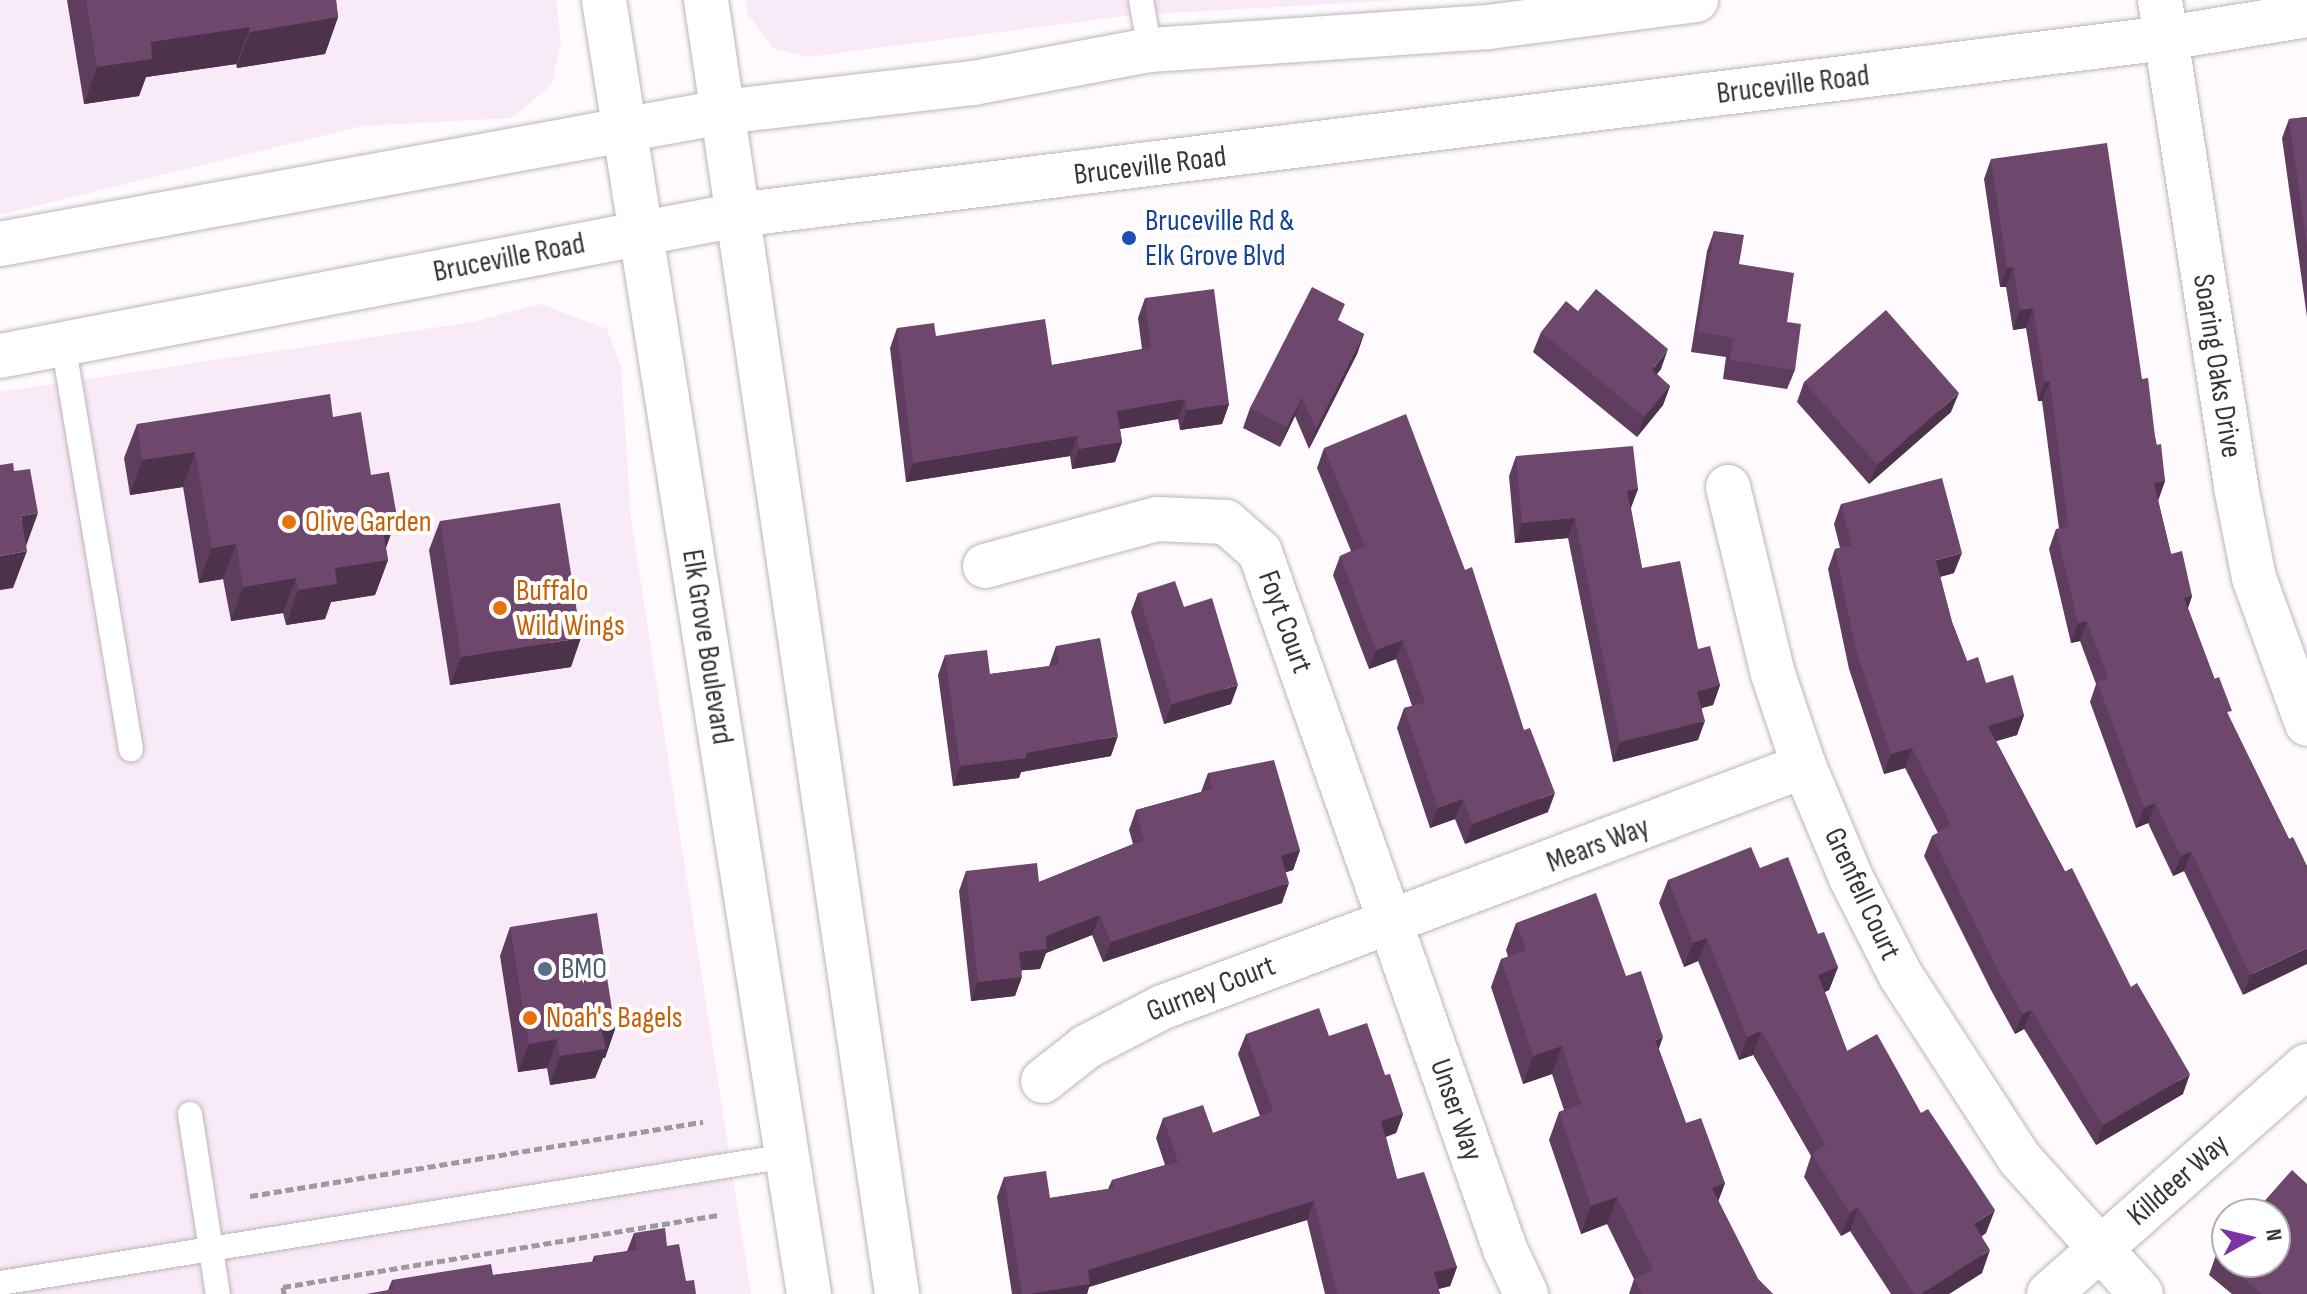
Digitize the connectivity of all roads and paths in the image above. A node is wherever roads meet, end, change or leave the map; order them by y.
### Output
1 (604, 0) edge
2 (706, 0) edge
3 (1141, 0) edge
4 (1696, 0) edge
5 (1499, 12) edge
6 (2307, 15) edge
7 (2164, 19) edge
8 (1150, 50) junction
9 (722, 112) junction
10 (624, 130) junction
11 (737, 215) junction
12 (641, 232) junction
13 (0, 244) edge
14 (63, 343) junction
15 (0, 356) edge
16 (1728, 487) dead end
17 (985, 566) dead end
18 (2307, 724) edge
19 (131, 749) dead end
20 (1804, 766) junction
21 (1392, 923) junction
22 (2307, 1066) edge
23 (1043, 1081) dead end
24 (190, 1114) dead end
25 (703, 1122) dead end
26 (787, 1156) junction
27 (250, 1196) dead end
28 (718, 1215) dead end
29 (211, 1249) junction
30 (2100, 1249) junction
31 (0, 1283) edge
32 (218, 1294) edge
33 (284, 1294) edge
34 (809, 1294) edge
35 (897, 1294) edge
36 (1526, 1294) edge
37 (2049, 1294) edge
38 (2141, 1294) edge

1 - 10 main road, Elk Grove Boulevard
2 - 9 main road
3 - 8 lane
4 - 5 main road
5 - 8 main road
6 - 7 main road, Bruceville Road
7 - 11 main road, Bruceville Road
7 - 18 main road, Soaring Oaks Drive
8 - 9 main road
9 - 10 main road
9 - 11 main road
10 - 12 main road, Elk Grove Boulevard
10 - 13 main road
11 - 12 main road, Bruceville Road
11 - 35 main road
12 - 14 main road, Bruceville Road
12 - 26 main road, Elk Grove Boulevard
14 - 15 main road, Bruceville Road
14 - 19 lane
16 - 20 main road, Grenfell Court
17 - 21 main road, Foyt Court
20 - 21 main road, Mears Way
20 - 30 main road, Grenfell Court
21 - 23 main road, Gurney Court
21 - 36 main road, Unser Way
22 - 30 main road, Killdeer Way
24 - 29 lane
25 - 27 path
26 - 29 lane
26 - 34 main road, Elk Grove Boulevard
28 - 33 path
29 - 31 lane
29 - 32 lane
30 - 37 main road, Killdeer Way
30 - 38 main road, Grenfell Court

